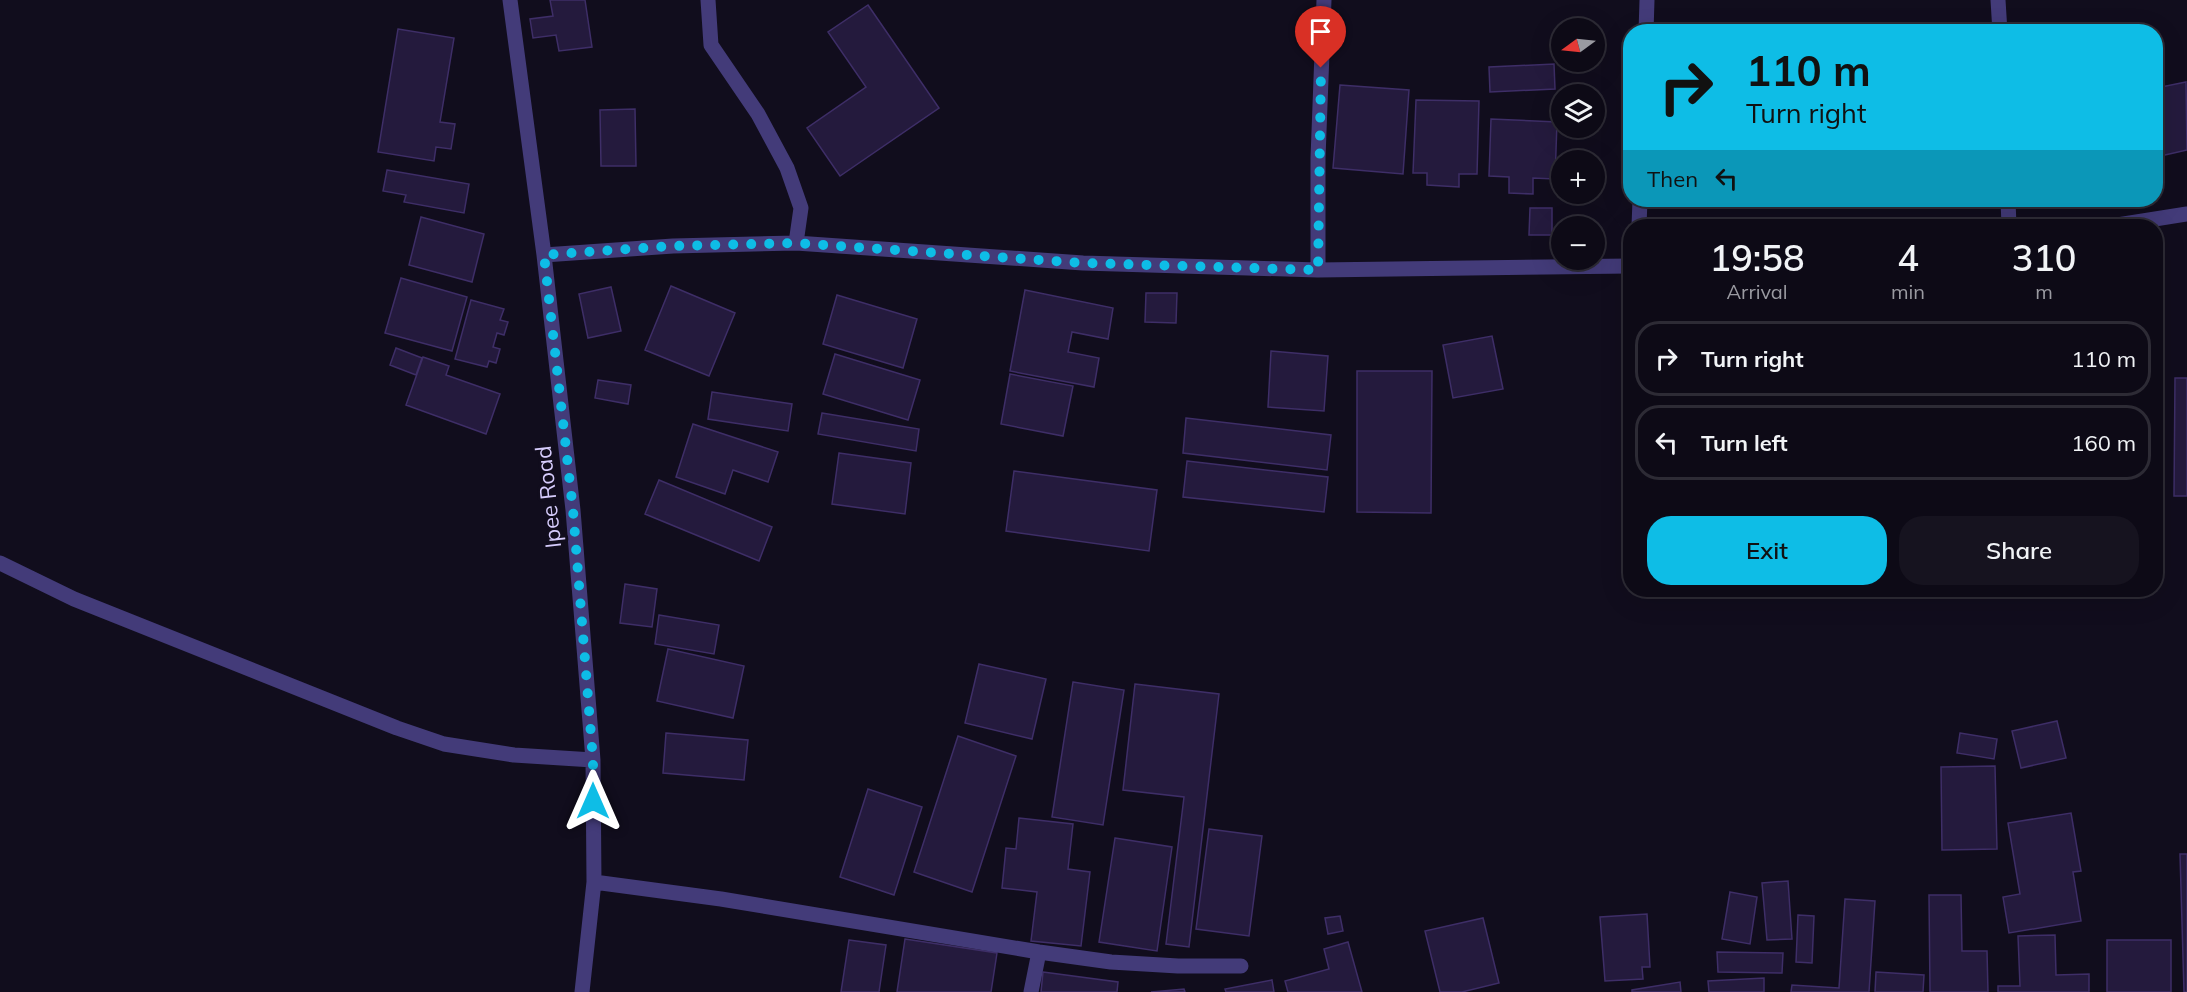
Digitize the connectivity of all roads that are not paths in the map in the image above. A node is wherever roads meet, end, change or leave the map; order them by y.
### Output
1 (510, 0) edge
2 (708, 0) edge
3 (1324, 0) edge
4 (1647, 0) edge
5 (1998, 0) edge
6 (1646, 24) edge
7 (2000, 24) edge
8 (2187, 214) edge
9 (2155, 219) edge
10 (796, 243) junction
11 (544, 255) junction
12 (1623, 266) edge
13 (1318, 270) junction
14 (0, 563) edge
15 (593, 760) junction
16 (594, 882) junction
17 (1039, 952) junction
18 (1241, 966) dead end
19 (582, 992) edge
20 (1030, 992) edge

1 - 11 street, Ipee Road
2 - 10 street
3 - 13 street
4 - 6 street
5 - 7 street
8 - 9 street
10 - 11 street
10 - 13 street
11 - 15 street, Ipee Road
12 - 13 street
14 - 15 street
15 - 16 street, Ipee Road
16 - 17 street
16 - 19 street, Ipee Road
17 - 18 street
17 - 20 street

